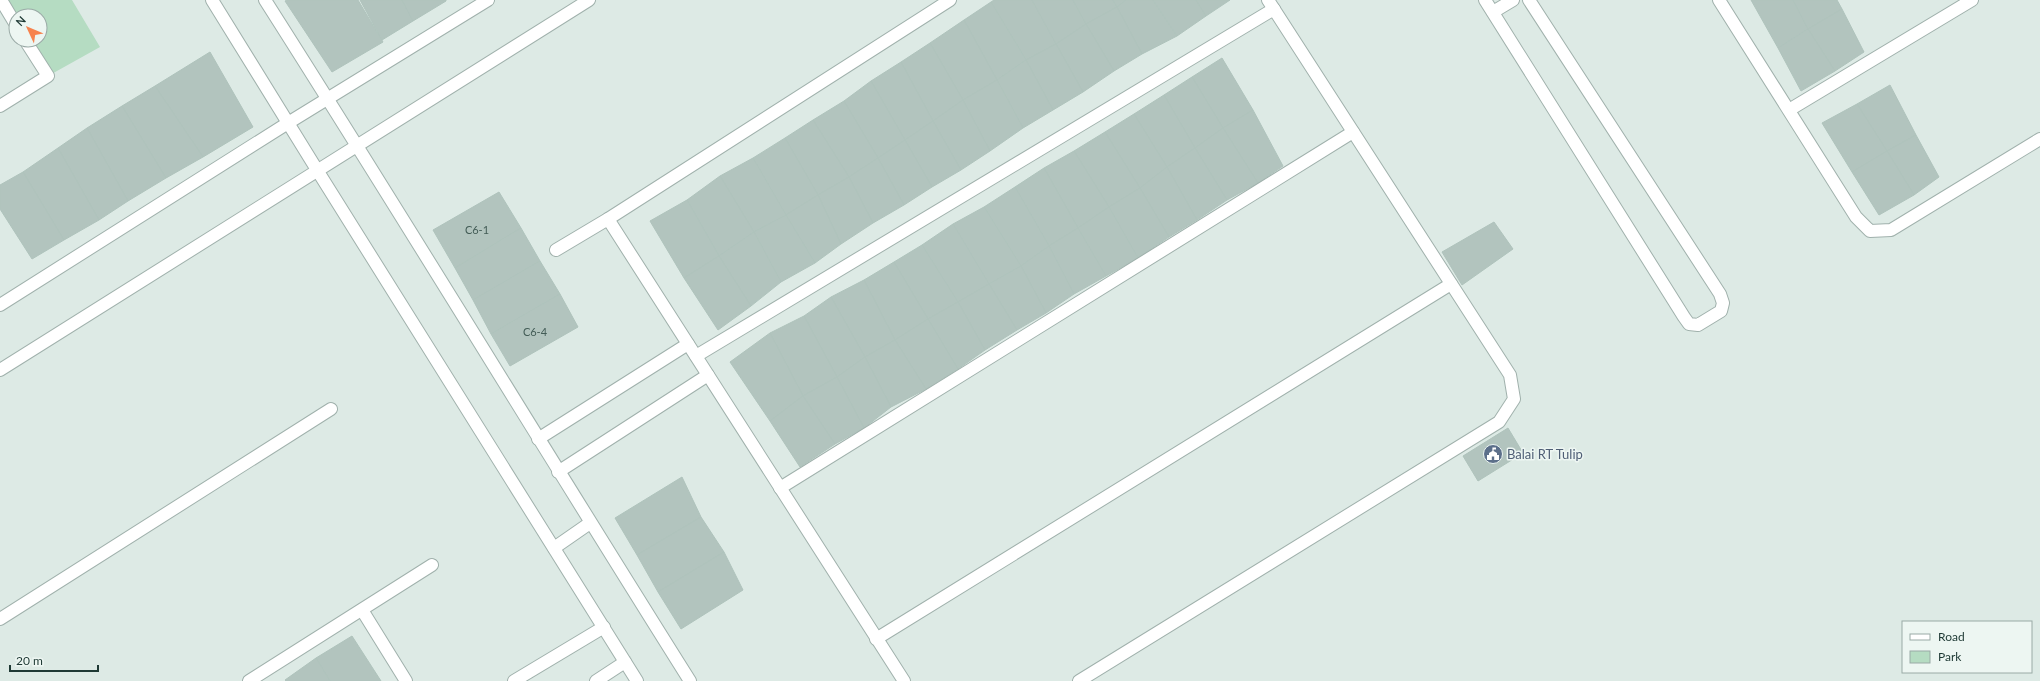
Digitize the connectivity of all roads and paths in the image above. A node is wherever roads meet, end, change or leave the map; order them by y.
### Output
1 (1, 0) edge
2 (212, 0) edge
3 (265, 0) edge
4 (488, 0) edge
5 (589, 0) edge
6 (950, 0) edge
7 (1485, 0) edge
8 (1513, 0) edge
9 (1529, 0) edge
10 (1719, 0) edge
11 (1972, 0) edge
12 (1271, 5) edge
13 (8, 12) edge
14 (1493, 12) junction
15 (30, 48) edge
16 (328, 99) junction
17 (0, 106) edge
18 (1789, 110) junction
19 (288, 123) junction
20 (1353, 132) junction
21 (2040, 139) edge
22 (357, 145) junction
23 (316, 170) junction
24 (608, 219) junction
25 (556, 250) dead end
26 (1451, 284) junction
27 (0, 305) edge
28 (688, 344) junction
29 (696, 356) junction
30 (0, 370) edge
31 (708, 375) junction
32 (331, 409) dead end
33 (538, 439) junction
34 (558, 472) junction
35 (780, 488) junction
36 (590, 523) junction
37 (554, 548) junction
38 (432, 565) dead end
39 (362, 610) junction
40 (0, 620) edge
41 (604, 627) junction
42 (876, 639) junction
43 (625, 662) junction
44 (250, 681) edge
45 (406, 681) edge
46 (514, 681) edge
47 (596, 681) edge
48 (637, 681) edge
49 (690, 681) edge
50 (904, 681) edge
51 (1079, 681) edge

1 - 13 street
2 - 19 street
3 - 16 street
4 - 16 street
5 - 22 street
6 - 24 street
7 - 14 street
8 - 14 street
9 - 14 street
10 - 18 street
11 - 18 street
12 - 20 street
12 - 29 street
15 - 17 street
16 - 19 street
16 - 22 street
18 - 21 street
19 - 23 street
19 - 27 street
20 - 26 street
20 - 35 street
22 - 23 street
22 - 33 street
23 - 30 street
23 - 37 street
24 - 25 street
24 - 28 street
26 - 42 street
26 - 51 street
28 - 29 street
28 - 33 street
29 - 31 street
31 - 34 street
31 - 35 street
32 - 40 street
33 - 34 street
34 - 36 street
35 - 42 street
36 - 37 street
36 - 49 street
37 - 41 street
38 - 39 street
39 - 44 street
39 - 45 street
41 - 43 street
41 - 46 street
42 - 50 street
43 - 47 street
43 - 48 street

